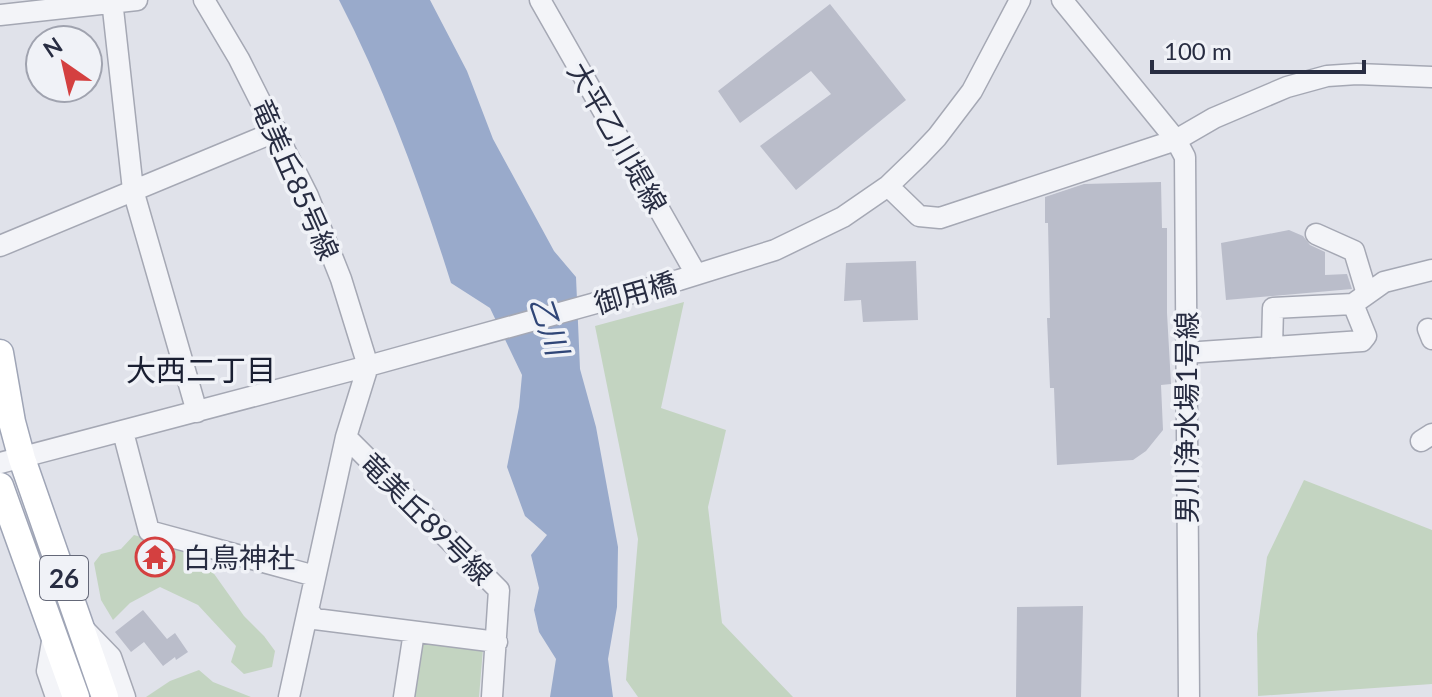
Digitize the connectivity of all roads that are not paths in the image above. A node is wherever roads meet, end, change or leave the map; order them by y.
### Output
1 (137, 0) edge
2 (204, 0) edge
3 (540, 0) edge
4 (1020, 0) edge
5 (1062, 0) edge
6 (113, 2) edge
7 (0, 15) edge
8 (1432, 77) edge
9 (277, 131) junction
10 (1176, 140) junction
11 (888, 186) junction
12 (133, 190) junction
13 (1316, 234) dead end
14 (0, 246) edge
15 (1432, 270) edge
16 (696, 274) junction
17 (1360, 299) junction
18 (1272, 347) junction
19 (0, 353) edge
20 (1185, 353) junction
21 (368, 366) junction
22 (197, 412) junction
23 (123, 432) junction
24 (346, 437) junction
25 (11, 461) edge
26 (0, 486) edge
27 (315, 576) junction
28 (308, 610) junction
29 (80, 625) junction
30 (414, 632) junction
31 (53, 636) junction
32 (497, 642) junction
33 (56, 697) edge
34 (76, 697) edge
35 (105, 697) edge
36 (125, 697) edge
37 (289, 697) edge
38 (404, 697) edge
39 (492, 697) edge
40 (1189, 697) edge

1 - 6 street
2 - 9 street, 竜美丘85号線
3 - 16 street, 大平乙川堤線
4 - 11 street, 御用橋
5 - 10 street
6 - 7 street
6 - 12 street
8 - 10 street
9 - 12 street
9 - 21 street, 竜美丘85号線
10 - 11 street
10 - 20 street, 男川浄水場1号線
11 - 16 street, 御用橋
12 - 14 street
12 - 22 street
13 - 17 street
15 - 17 street
16 - 21 street, 御用橋
17 - 18 street
17 - 18 street
18 - 20 street
19 - 25 main road, 26
20 - 40 street, 男川浄水場1号線
21 - 22 street, 御用橋
21 - 24 street
22 - 23 street, 御用橋
23 - 25 street, 御用橋
23 - 27 street
24 - 27 street
24 - 32 street, 竜美丘89号線
25 - 29 main road, 26
26 - 31 main road, 26
27 - 28 street
28 - 30 street
28 - 37 street
29 - 35 main road, 26
29 - 36 street
30 - 32 street
30 - 38 street
31 - 33 street
31 - 34 main road, 26
32 - 39 street, 竜美丘89号線

